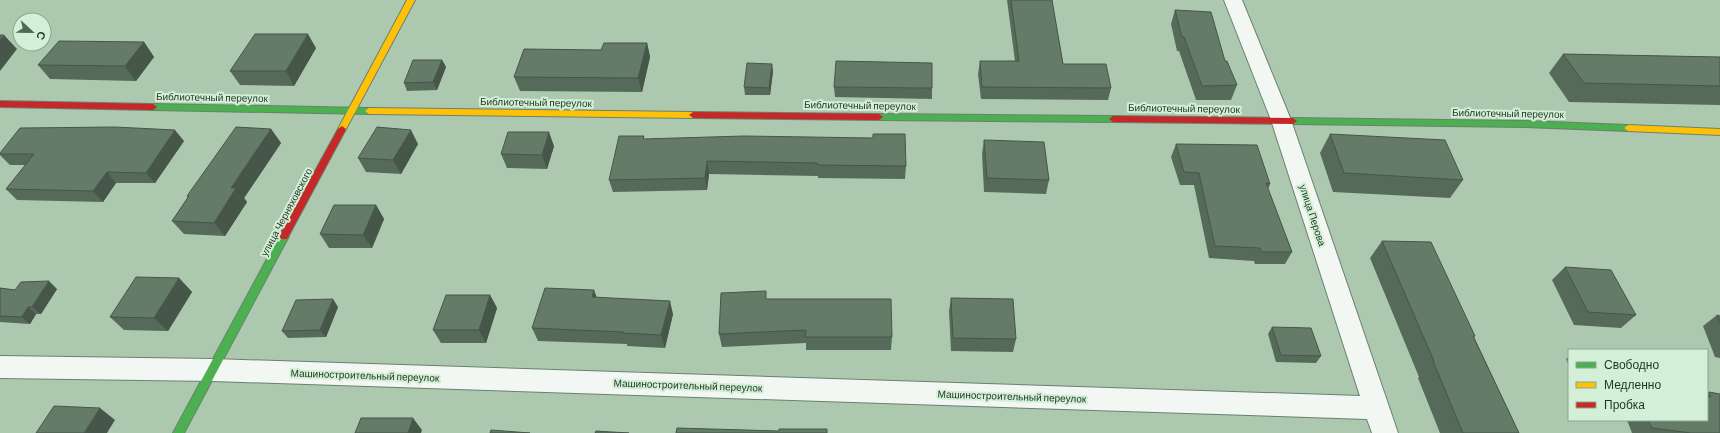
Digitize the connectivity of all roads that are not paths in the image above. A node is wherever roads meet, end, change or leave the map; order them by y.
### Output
1 (411, 0) edge
2 (1233, 0) edge
3 (0, 104) edge
4 (353, 111) junction
5 (1281, 120) junction
6 (1720, 132) edge
7 (0, 367) edge
8 (213, 370) junction
9 (1377, 408) junction
10 (178, 433) edge
11 (1385, 433) edge

1 - 4 street, улица Черняховского
2 - 5 street, улица Перова
3 - 4 street, Библиотечный переулок
4 - 5 street, Библиотечный переулок
4 - 8 street, улица Черняховского
5 - 6 street, Библиотечный переулок
5 - 9 street, улица Перова
7 - 8 street, Машиностроительный переулок
8 - 9 street, Машиностроительный переулок
8 - 10 street, улица Черняховского
9 - 11 street, улица Перова

